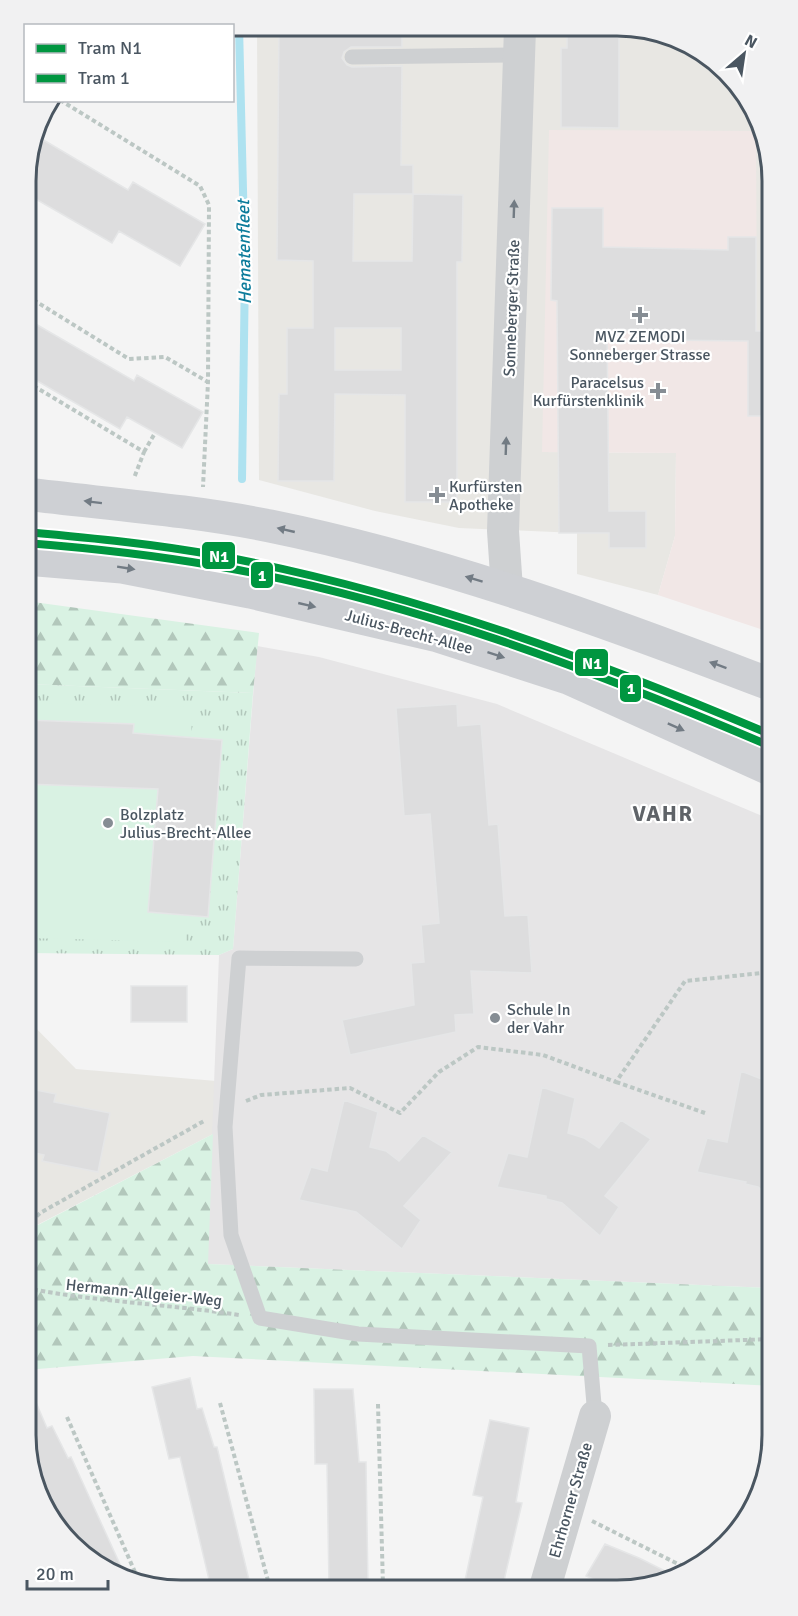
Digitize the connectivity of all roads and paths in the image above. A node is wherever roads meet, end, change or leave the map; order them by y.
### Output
1 (520, 41) edge
2 (352, 57) dead end
3 (63, 102) edge
4 (36, 302) edge
5 (208, 382) junction
6 (36, 387) edge
7 (155, 433) dead end
8 (144, 452) junction
9 (36, 495) edge
10 (123, 506) junction
11 (201, 513) junction
12 (36, 561) edge
13 (507, 589) junction
14 (762, 681) edge
15 (762, 765) edge
16 (356, 959) dead end
17 (762, 973) edge
18 (616, 1082) junction
19 (226, 1109) junction
20 (705, 1113) dead end
21 (36, 1217) edge
22 (36, 1290) edge
23 (260, 1318) junction
24 (762, 1339) edge
25 (589, 1346) junction
26 (220, 1403) dead end
27 (378, 1404) dead end
28 (595, 1416) joint
29 (67, 1417) dead end
30 (567, 1509) junction
31 (680, 1565) edge
32 (135, 1572) edge
33 (268, 1580) edge
34 (383, 1580) edge
35 (547, 1580) edge

1 - 2 lane
13 -> 1 street, Sonneberger Straße
3 - 5 path
4 - 5 path
5 - 11 path
6 - 8 path
7 - 8 path
8 - 10 path
10 -> 9 main road
10 - 11 main road
13 -> 11 main road
12 -> 15 main road, Julius-Brecht-Allee
14 -> 13 main road
16 - 19 lane
17 - 18 path
18 - 19 path
18 - 20 path
19 - 21 path
19 - 23 lane
22 - 23 path, Hermann-Allgeier-Weg
23 - 25 lane
24 - 25 path
25 - 28 lane
26 - 33 path
27 - 34 path
28 - 30 street, Ehrhorner Straße
29 - 32 path
30 - 31 path
30 - 35 street, Ehrhorner Straße

